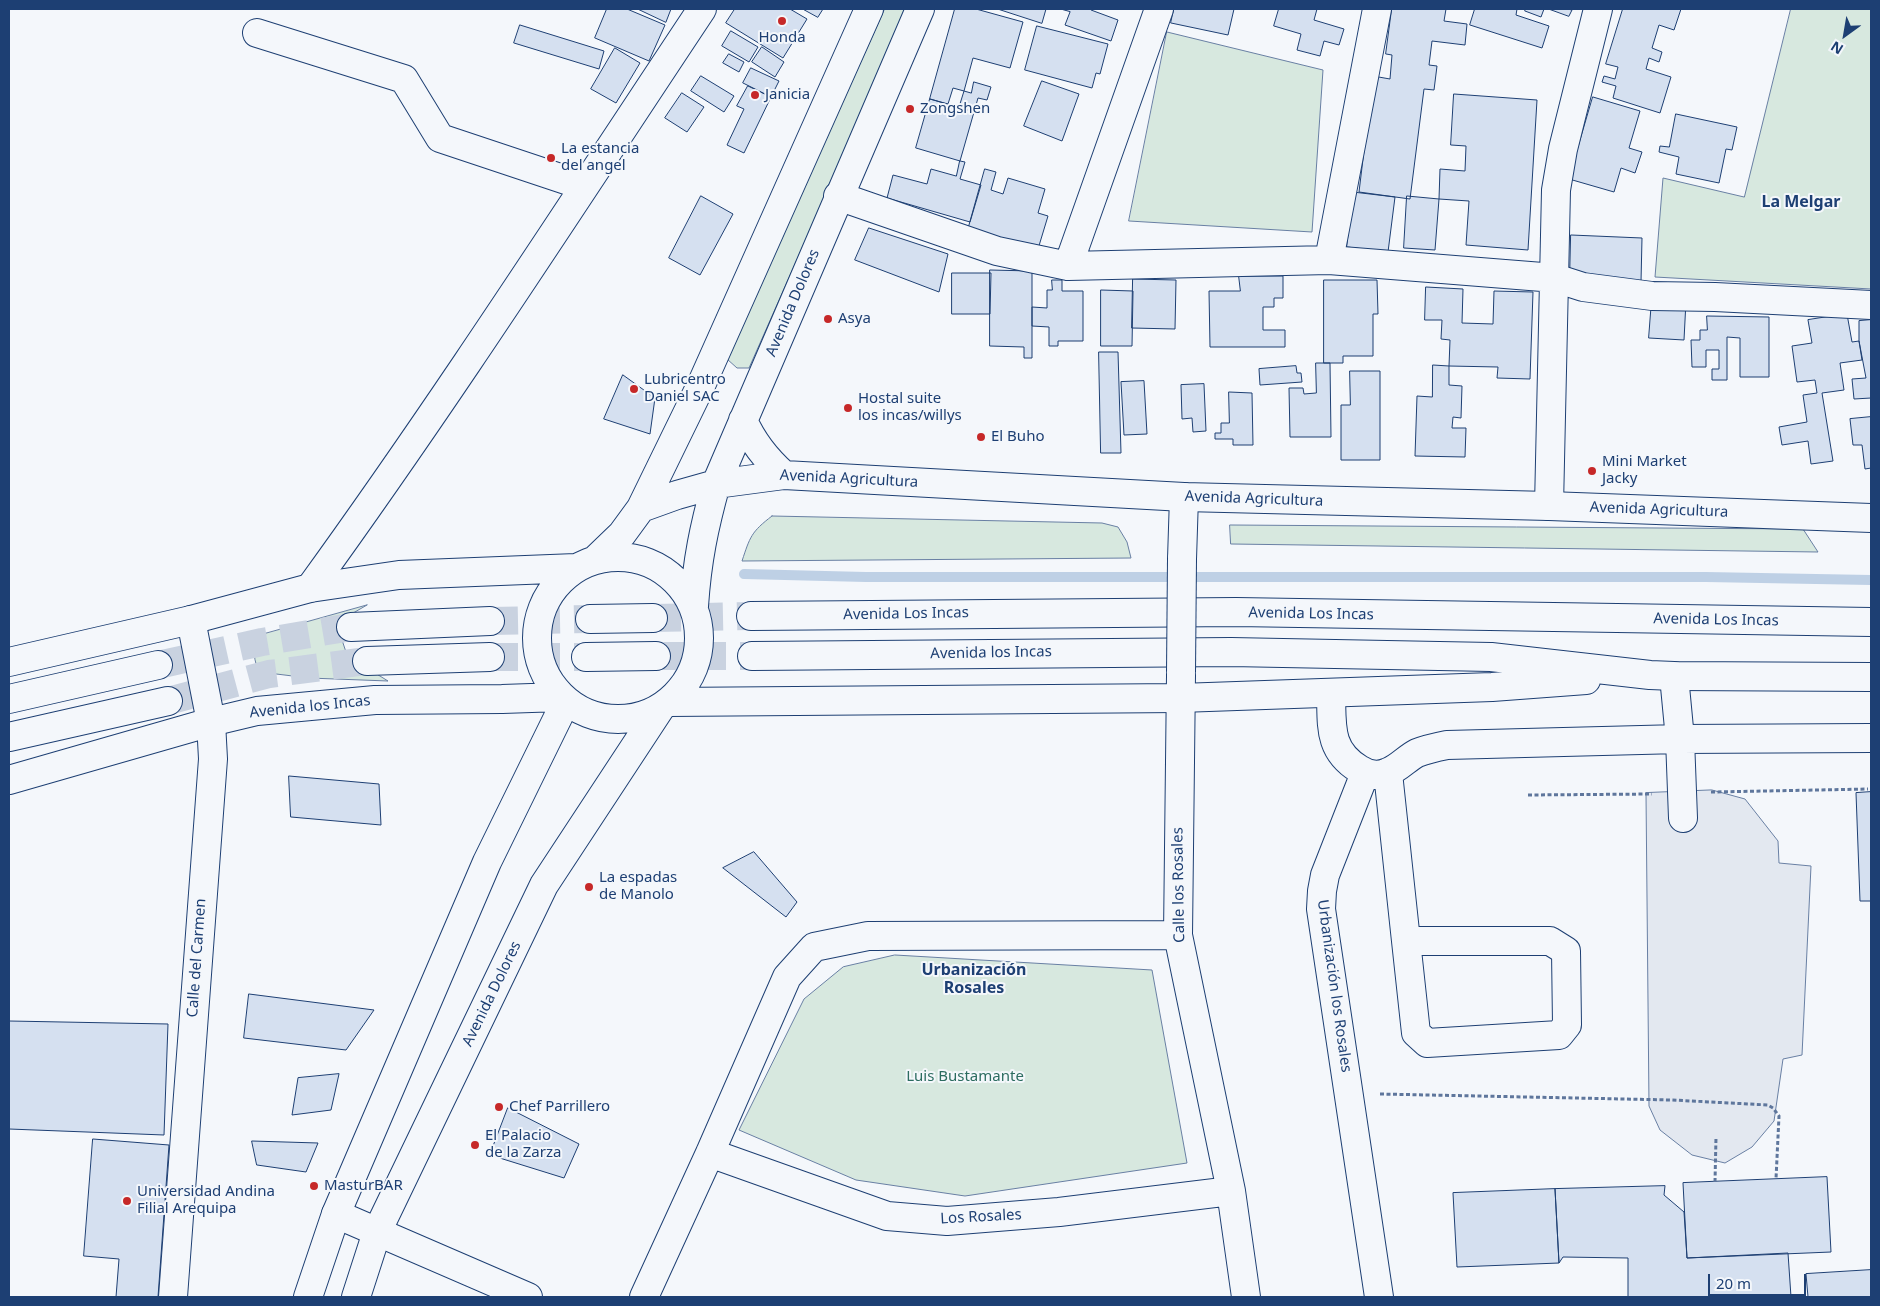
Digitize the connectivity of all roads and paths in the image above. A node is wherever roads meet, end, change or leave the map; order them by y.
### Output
1 (702, 9) edge
2 (869, 9) edge
3 (920, 9) edge
4 (1159, 9) edge
5 (1377, 9) edge
6 (1598, 9) edge
7 (257, 33) dead end
8 (584, 186) junction
9 (838, 196) junction
10 (1329, 260) junction
11 (1068, 266) junction
12 (1555, 278) junction
13 (1871, 305) edge
14 (743, 420) junction
15 (784, 475) junction
16 (716, 484) junction
17 (1184, 497) junction
18 (1549, 506) junction
19 (641, 508) junction
20 (1871, 518) edge
21 (586, 564) junction
22 (310, 588) junction
23 (694, 606) junction
24 (751, 616) tunnel mouth
25 (653, 618) tunnel mouth
26 (590, 619) tunnel mouth
27 (192, 620) junction
28 (490, 622) tunnel mouth
29 (1871, 622) edge
30 (350, 627) tunnel mouth
31 (586, 656) tunnel mouth
32 (656, 656) tunnel mouth
33 (752, 656) tunnel mouth
34 (490, 657) tunnel mouth
35 (367, 661) tunnel mouth
36 (9, 662) edge
37 (158, 665) tunnel mouth
38 (1662, 675) junction
39 (1871, 677) edge
40 (1180, 685) junction
41 (1331, 694) junction
42 (9, 699) edge
43 (563, 699) junction
44 (168, 701) tunnel mouth
45 (664, 704) junction
46 (211, 722) junction
47 (9, 737) edge
48 (1680, 738) junction
49 (1871, 738) edge
50 (1376, 773) junction
51 (9, 780) edge
52 (1683, 818) dead end
53 (1178, 935) junction
54 (1406, 941) junction
55 (1349, 1093) junction
56 (1716, 1137) dead end
57 (710, 1153) junction
58 (1776, 1179) dead end
59 (1716, 1182) dead end
60 (1231, 1191) junction
61 (336, 1214) junction
62 (378, 1232) junction
63 (173, 1297) edge
64 (308, 1297) edge
65 (356, 1297) edge
66 (528, 1297) edge
67 (644, 1297) edge
68 (1246, 1297) edge
69 (1379, 1297) edge

1 - 8 main road
2 - 19 main road
3 - 9 main road, Avenida Dolores
4 - 11 main road
5 - 10 main road
6 - 12 main road
7 - 8 main road
8 - 22 main road
9 - 11 main road
9 - 14 main road, Avenida Dolores
10 - 11 main road
10 - 12 main road
12 - 13 main road
12 - 18 main road
14 - 15 main road
14 - 16 main road, Avenida Dolores
15 - 16 main road, Avenida Agricultura
15 - 17 main road, Avenida Agricultura
16 - 19 main road, Avenida Agricultura
16 - 23 main road, Avenida Dolores
17 - 18 main road, Avenida Agricultura
17 - 40 main road, Calle los Rosales, bridge
18 - 20 main road, Avenida Agricultura
19 - 21 main road
21 - 22 main road
21 - 23 main road
21 - 43 main road
22 - 27 main road
23 - 45 main road
24 - 29 main road, Avenida Los Incas
25 - 26 main road
27 - 36 main road
27 - 46 main road, Calle del Carmen
28 - 30 main road
31 - 32 main road
33 - 38 main road, Avenida los Incas
34 - 35 main road
37 - 42 main road
38 - 39 main road
38 - 41 main road
38 - 48 main road
40 - 41 main road
40 - 45 main road
40 - 53 main road, Calle los Rosales
41 - 50 main road
43 - 45 main road
43 - 46 main road, Avenida los Incas
43 - 61 main road
44 - 47 main road
45 - 62 main road, Avenida Dolores
46 - 51 main road, Avenida los Incas
46 - 63 main road, Calle del Carmen
48 - 49 main road
48 - 50 main road
48 - 52 main road
50 - 54 main road
50 - 55 main road, Urbanización los Rosales
53 - 57 main road
53 - 60 main road, Calle los Rosales
54 - 54 main road
55 - 58 path
55 - 69 main road, Urbanización los Rosales
56 - 59 path
57 - 60 main road, Los Rosales
57 - 67 main road
60 - 68 main road, Calle los Rosales
61 - 62 main road
61 - 64 main road
62 - 65 main road, Avenida Dolores
62 - 66 main road

